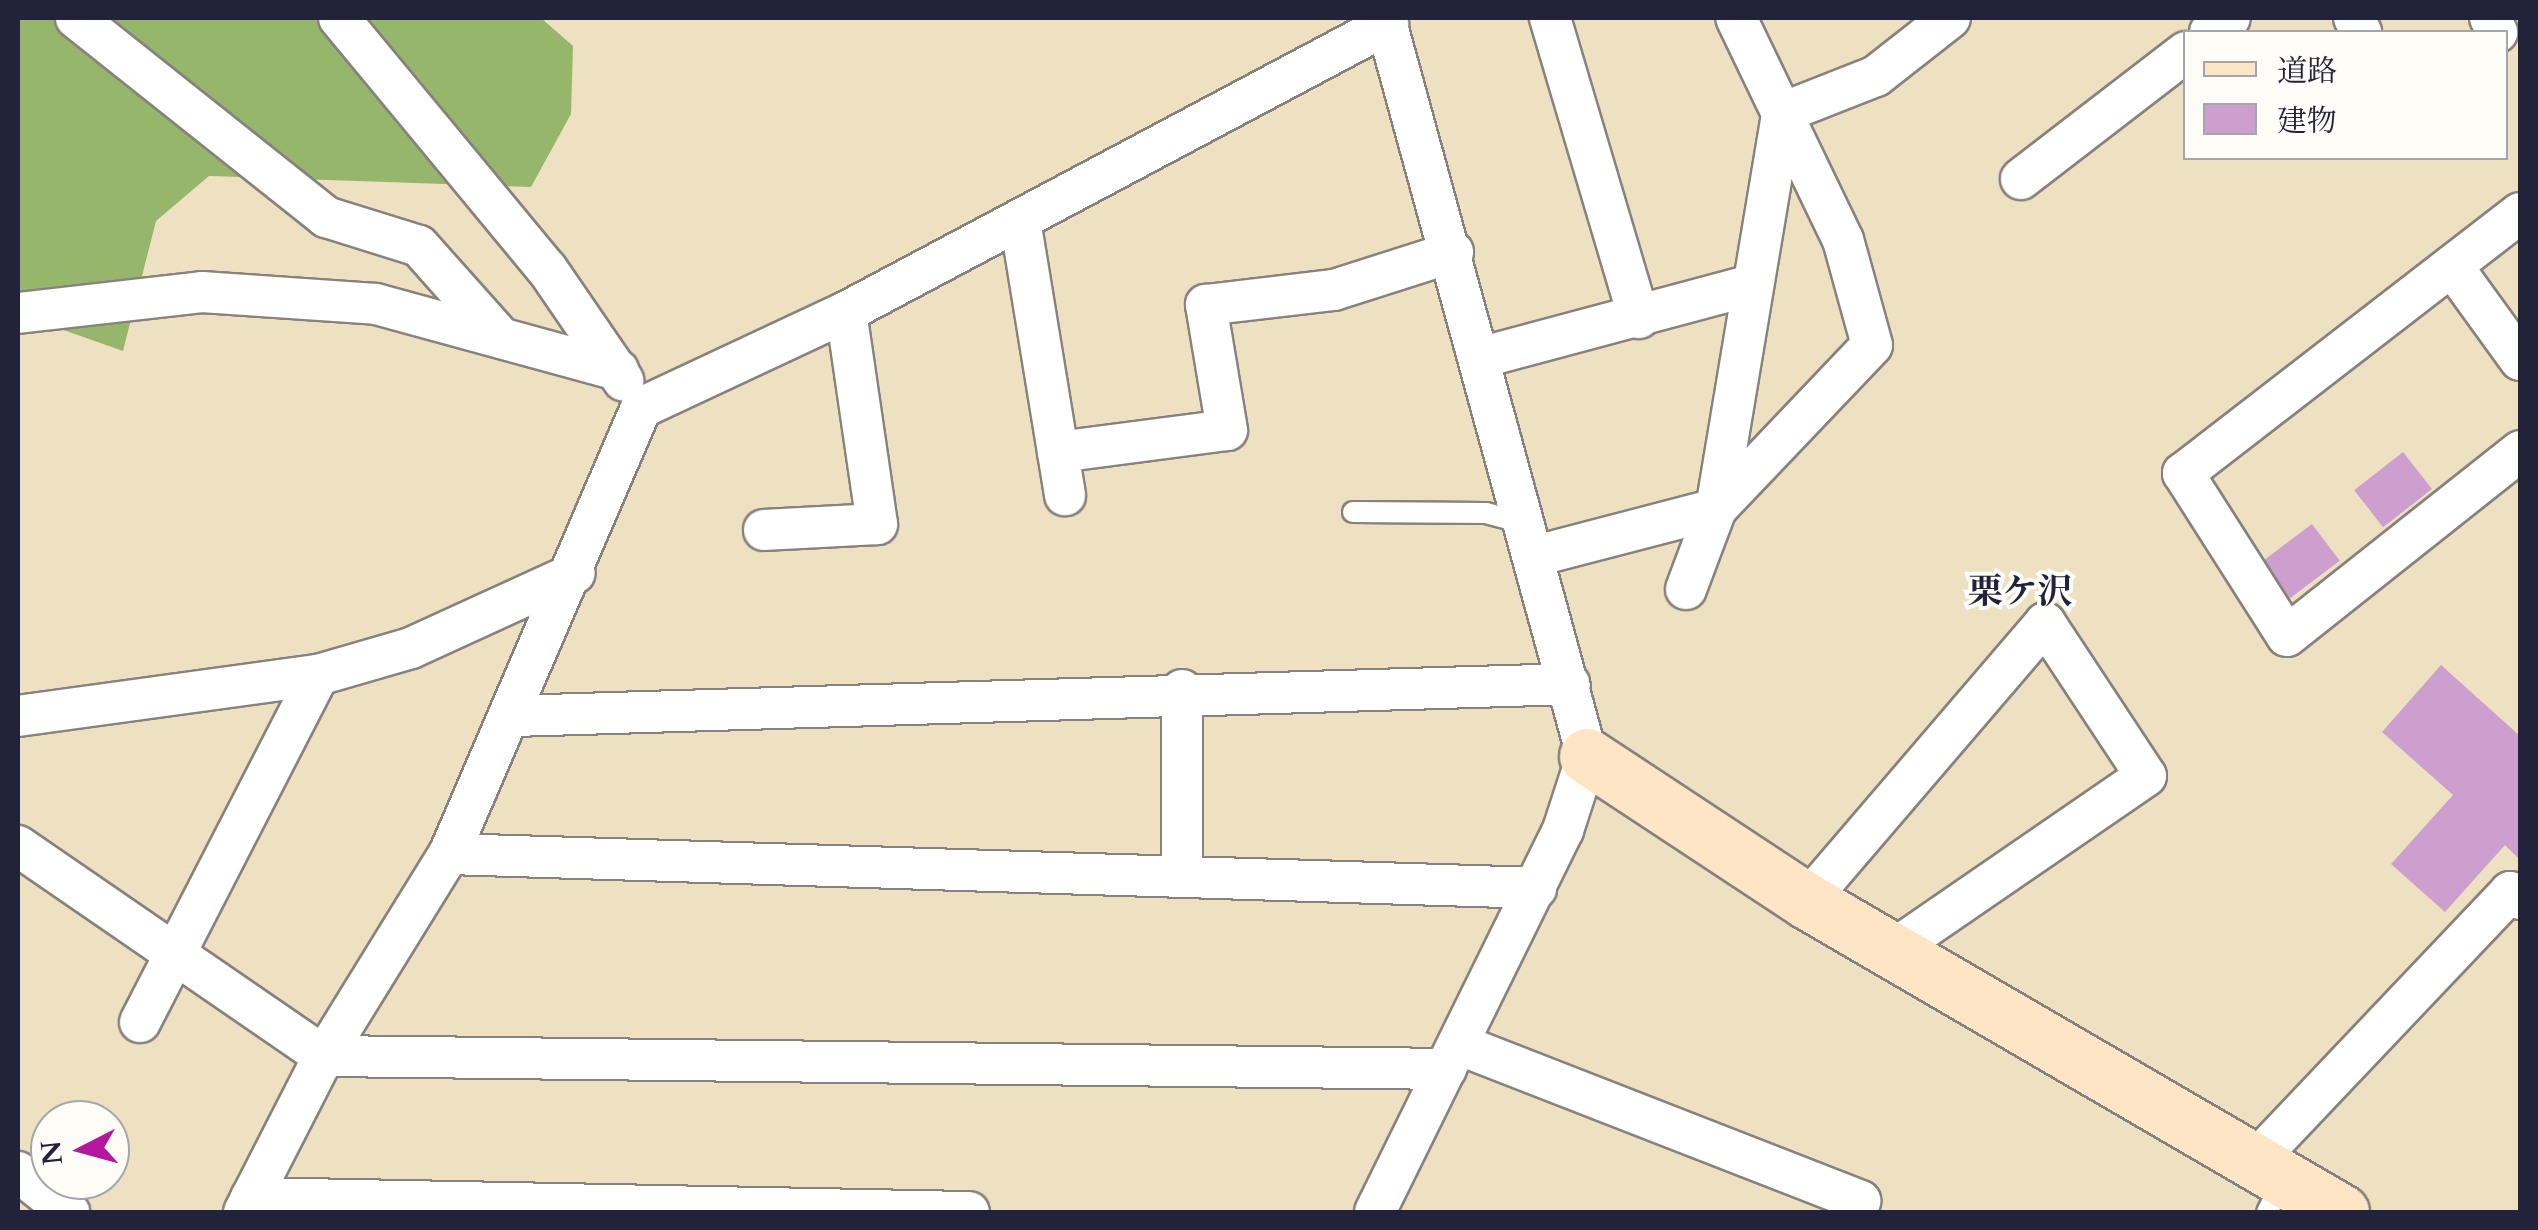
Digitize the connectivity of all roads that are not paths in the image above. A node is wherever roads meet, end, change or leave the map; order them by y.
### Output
1 (76, 18) edge
2 (339, 18) edge
3 (1550, 18) edge
4 (1736, 18) edge
5 (1950, 18) edge
6 (1387, 20) edge
7 (2183, 54) edge
8 (1782, 113) junction
9 (2021, 179) dead end
10 (2520, 213) edge
11 (1020, 220) junction
12 (1453, 252) junction
13 (2452, 266) junction
14 (1752, 285) junction
15 (846, 312) junction
16 (18, 314) edge
17 (1640, 318) junction
18 (502, 338) junction
19 (1482, 357) junction
20 (2520, 360) edge
21 (618, 370) junction
22 (641, 408) junction
23 (2520, 451) edge
24 (1058, 452) junction
25 (1065, 495) dead end
26 (1716, 509) junction
27 (1353, 512) dead end
28 (764, 530) dead end
29 (1534, 540) junction
30 (575, 573) junction
31 (1686, 589) dead end
32 (318, 675) junction
33 (1570, 684) junction
34 (1182, 690) junction
35 (18, 716) edge
36 (513, 716) junction
37 (1586, 756) junction
38 (18, 846) edge
39 (448, 854) junction
40 (1182, 872) junction
41 (1536, 888) junction
42 (2520, 898) edge
43 (1806, 901) junction
44 (1893, 950) junction
45 (179, 956) junction
46 (140, 1022) dead end
47 (324, 1056) junction
48 (1452, 1056) junction
49 (18, 1172) edge
50 (2270, 1182) edge
51 (248, 1206) edge
52 (69, 1212) edge
53 (969, 1212) edge
54 (1375, 1212) edge
55 (1856, 1212) edge
56 (2341, 1212) edge

1 - 18 street
2 - 21 street
3 - 17 street
4 - 8 street
5 - 8 street
6 - 11 street
6 - 12 street
7 - 9 street
8 - 14 street
8 - 26 street
10 - 13 street
11 - 15 street
11 - 24 street
12 - 19 street
12 - 24 street
13 - 20 street
13 - 23 street
14 - 17 street
14 - 26 street
15 - 22 street
15 - 28 street
16 - 18 street
17 - 19 street
18 - 21 street
19 - 29 street
21 - 22 street
22 - 30 street
24 - 25 street
26 - 29 street
26 - 31 street
27 - 29 lane
29 - 33 street
30 - 32 street
30 - 36 street
32 - 35 street
32 - 45 street
33 - 34 street
33 - 37 street
34 - 36 street
34 - 40 street
36 - 39 street
37 - 41 street
37 - 43 street
38 - 45 street
39 - 40 street
39 - 47 street
40 - 41 street
41 - 48 street
42 - 50 street
43 - 44 street
43 - 44 street
44 - 50 street
45 - 46 street
45 - 47 street
47 - 48 street
47 - 51 street
48 - 54 street
48 - 55 street
49 - 52 street
50 - 56 street
51 - 53 street

